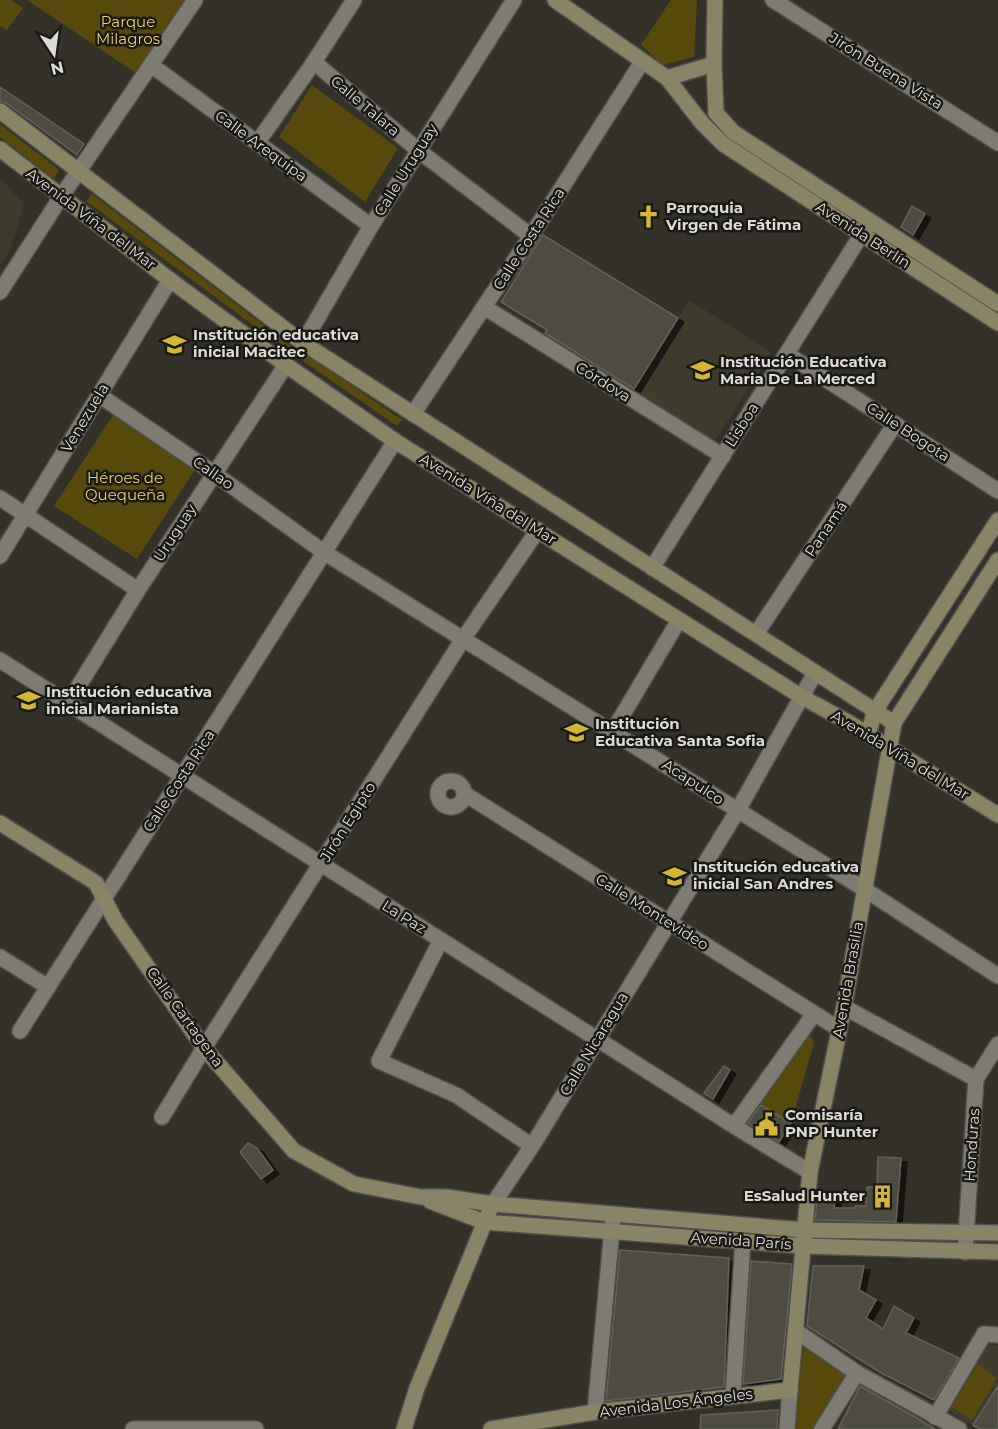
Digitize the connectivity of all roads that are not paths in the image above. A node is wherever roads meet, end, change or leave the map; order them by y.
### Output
1 (195, 0) edge
2 (354, 0) edge
3 (514, 0) edge
4 (555, 0) edge
5 (715, 0) edge
6 (773, 0) edge
7 (314, 62) junction
8 (642, 62) junction
9 (714, 64) junction
10 (151, 65) junction
11 (667, 78) junction
12 (0, 111) edge
13 (716, 113) junction
14 (702, 123) junction
15 (258, 143) junction
16 (998, 143) edge
17 (0, 149) edge
18 (418, 151) junction
19 (79, 171) junction
20 (61, 197) junction
21 (371, 226) junction
22 (867, 228) junction
23 (531, 236) junction
24 (170, 280) junction
25 (0, 292) edge
26 (998, 304) edge
27 (484, 307) junction
28 (998, 323) edge
29 (303, 343) junction
30 (787, 354) junction
31 (286, 365) junction
32 (99, 395) junction
33 (413, 414) junction
34 (895, 424) junction
35 (395, 441) junction
36 (723, 456) junction
37 (215, 474) junction
38 (998, 491) edge
39 (0, 498) edge
40 (26, 515) junction
41 (998, 519) edge
42 (538, 530) junction
43 (325, 553) junction
44 (0, 556) edge
45 (998, 560) edge
46 (652, 568) junction
47 (138, 590) junction
48 (679, 620) junction
49 (756, 634) junction
50 (463, 639) junction
51 (0, 660) edge
52 (815, 673) junction
53 (802, 697) junction
54 (68, 704) junction
55 (875, 711) junction
56 (894, 723) junction
57 (613, 731) junction
58 (868, 734) junction
59 (890, 748) junction
60 (182, 776) junction
61 (465, 794) dead end
62 (738, 810) junction
63 (998, 813) edge
64 (0, 823) edge
65 (321, 864) junction
66 (864, 889) junction
67 (105, 897) junction
68 (668, 922) junction
69 (441, 940) junction
70 (0, 957) edge
71 (998, 976) edge
72 (48, 987) junction
73 (844, 1008) junction
74 (814, 1014) junction
75 (839, 1029) junction
76 (20, 1031) dead end
77 (597, 1039) junction
78 (998, 1044) edge
79 (204, 1048) junction
80 (976, 1079) junction
81 (162, 1118) dead end
82 (734, 1126) junction
83 (532, 1146) junction
84 (810, 1172) junction
85 (422, 1197) junction
86 (493, 1204) junction
87 (613, 1215) junction
88 (484, 1222) junction
89 (805, 1230) junction
90 (612, 1232) junction
91 (966, 1233) junction
92 (998, 1233) edge
93 (743, 1241) junction
94 (804, 1246) junction
95 (965, 1252) junction
96 (998, 1252) edge
97 (796, 1331) junction
98 (998, 1335) edge
99 (857, 1373) junction
100 (790, 1390) junction
101 (733, 1395) junction
102 (595, 1412) junction
103 (935, 1417) junction
104 (133, 1429) edge
105 (256, 1429) edge
106 (404, 1429) edge
107 (491, 1429) edge
108 (787, 1429) edge
109 (822, 1429) edge
110 (957, 1429) edge

1 - 10 street
2 - 7 street
3 - 18 street, Calle Uruguay
4 - 8 street, Avenida Berlín
5 - 9 street
6 - 16 street, Jirón Buena Vista
7 - 15 street
7 - 18 street, Calle Talara
8 - 11 street, Avenida Berlín
8 - 23 street, Calle Costa Rica
9 - 11 street
9 - 13 street
10 - 15 street, Calle Arequipa
10 - 19 street
11 - 14 street, Avenida Berlín
12 - 19 street, Avenida Viña del Mar
13 - 14 street
13 - 22 street, Avenida Berlín
14 - 22 street, Avenida Berlín
15 - 21 street, Calle Arequipa
17 - 20 street, Avenida Viña del Mar
18 - 21 street, Calle Uruguay
18 - 23 street, Calle Talara
19 - 20 street
19 - 29 street, Avenida Viña del Mar
20 - 24 street, Avenida Viña del Mar
20 - 25 street
21 - 29 street, Calle Uruguay
22 - 26 street, Avenida Berlín
22 - 28 street, Avenida Berlín
22 - 30 street, Lisboa
23 - 27 street, Calle Costa Rica
24 - 31 street, Avenida Viña del Mar
24 - 32 street, Venezuela
27 - 33 street, Calle Costa Rica
27 - 36 street, Córdova
29 - 33 street, Avenida Viña del Mar
30 - 34 street, Calle Bogota
30 - 36 street, Lisboa
31 - 35 street, Avenida Viña del Mar
31 - 37 street, Uruguay
32 - 37 street, Callao
32 - 40 street, Venezuela
33 - 46 street, Avenida Viña del Mar
34 - 38 street, Calle Bogota
34 - 49 street, Panamá
35 - 42 street, Avenida Viña del Mar
35 - 43 street, Calle Costa Rica
36 - 46 street, Lisboa
37 - 43 street, Callao
37 - 47 street, Uruguay
39 - 40 street
40 - 44 street, Venezuela
40 - 47 street
41 - 55 street
42 - 48 street, Avenida Viña del Mar
42 - 50 street, Jirón Egipto
43 - 50 street, Acapulco
43 - 60 street, Calle Costa Rica
45 - 56 street, Avenida Brasilia
46 - 49 street, Avenida Viña del Mar
47 - 54 street, Uruguay
48 - 53 street, Avenida Viña del Mar
48 - 57 street
49 - 52 street, Avenida Viña del Mar
50 - 57 street, Acapulco
50 - 65 street, Jirón Egipto
51 - 54 street, La Paz
52 - 53 street, Calle Nicaragua
52 - 55 street, Avenida Viña del Mar
53 - 58 street, Avenida Viña del Mar
53 - 62 street, Calle Nicaragua
54 - 60 street, La Paz
55 - 56 street, Avenida Viña del Mar
55 - 58 street
56 - 59 street, Avenida Brasilia
57 - 62 street, Acapulco
58 - 59 street, Avenida Viña del Mar
59 - 63 street, Avenida Viña del Mar
59 - 66 street, Avenida Brasilia
60 - 65 street, La Paz
60 - 67 street, Calle Costa Rica
61 - 68 street, Calle Montevideo
62 - 66 street, Acapulco
62 - 68 street, Calle Nicaragua
64 - 67 street, Calle Cartagena
65 - 69 street, La Paz
65 - 79 street, Jirón Egipto
66 - 71 street, Acapulco
66 - 73 street, Avenida Brasilia
67 - 72 street, Calle Costa Rica
67 - 79 street, Calle Cartagena
68 - 74 street, Calle Montevideo
68 - 77 street, Calle Nicaragua
69 - 77 street, La Paz
69 - 83 street
70 - 72 street
72 - 76 street, Calle Costa Rica
73 - 75 street, Avenida Brasilia
73 - 80 street
74 - 75 street, Calle Montevideo
74 - 82 street
75 - 84 street, Avenida Brasilia
77 - 82 street, La Paz
77 - 83 street, Calle Nicaragua
78 - 80 street, Honduras
79 - 81 street, Jirón Egipto
79 - 85 street, Calle Cartagena
80 - 91 street, Honduras
82 - 84 street, La Paz
83 - 86 street, Calle Nicaragua
84 - 89 street, Avenida Brasilia
85 - 86 street, Calle Cartagena
85 - 88 street, Calle Cartagena
86 - 87 street, Avenida París
86 - 88 street, Calle Nicaragua
87 - 89 street, Avenida París
87 - 90 street
88 - 90 street, Avenida París
88 - 106 street, Calle Nicaragua
89 - 91 street, Avenida París
89 - 94 street, Avenida Brasilia
90 - 93 street, Avenida París
90 - 102 street
91 - 92 street, Avenida París
91 - 95 street, Honduras
93 - 94 street, Avenida París
93 - 101 street
94 - 95 street, Avenida París
94 - 97 street, Avenida Brasilia
95 - 96 street, Avenida París
97 - 99 street
97 - 100 street, Avenida Brasilia
98 - 103 street
99 - 103 street
99 - 109 street
100 - 101 street, Avenida Los Ángeles
100 - 108 street, Avenida Brasilia
101 - 102 street, Avenida Los Ángeles
102 - 107 street, Avenida Los Ángeles
103 - 110 street
104 - 105 street

